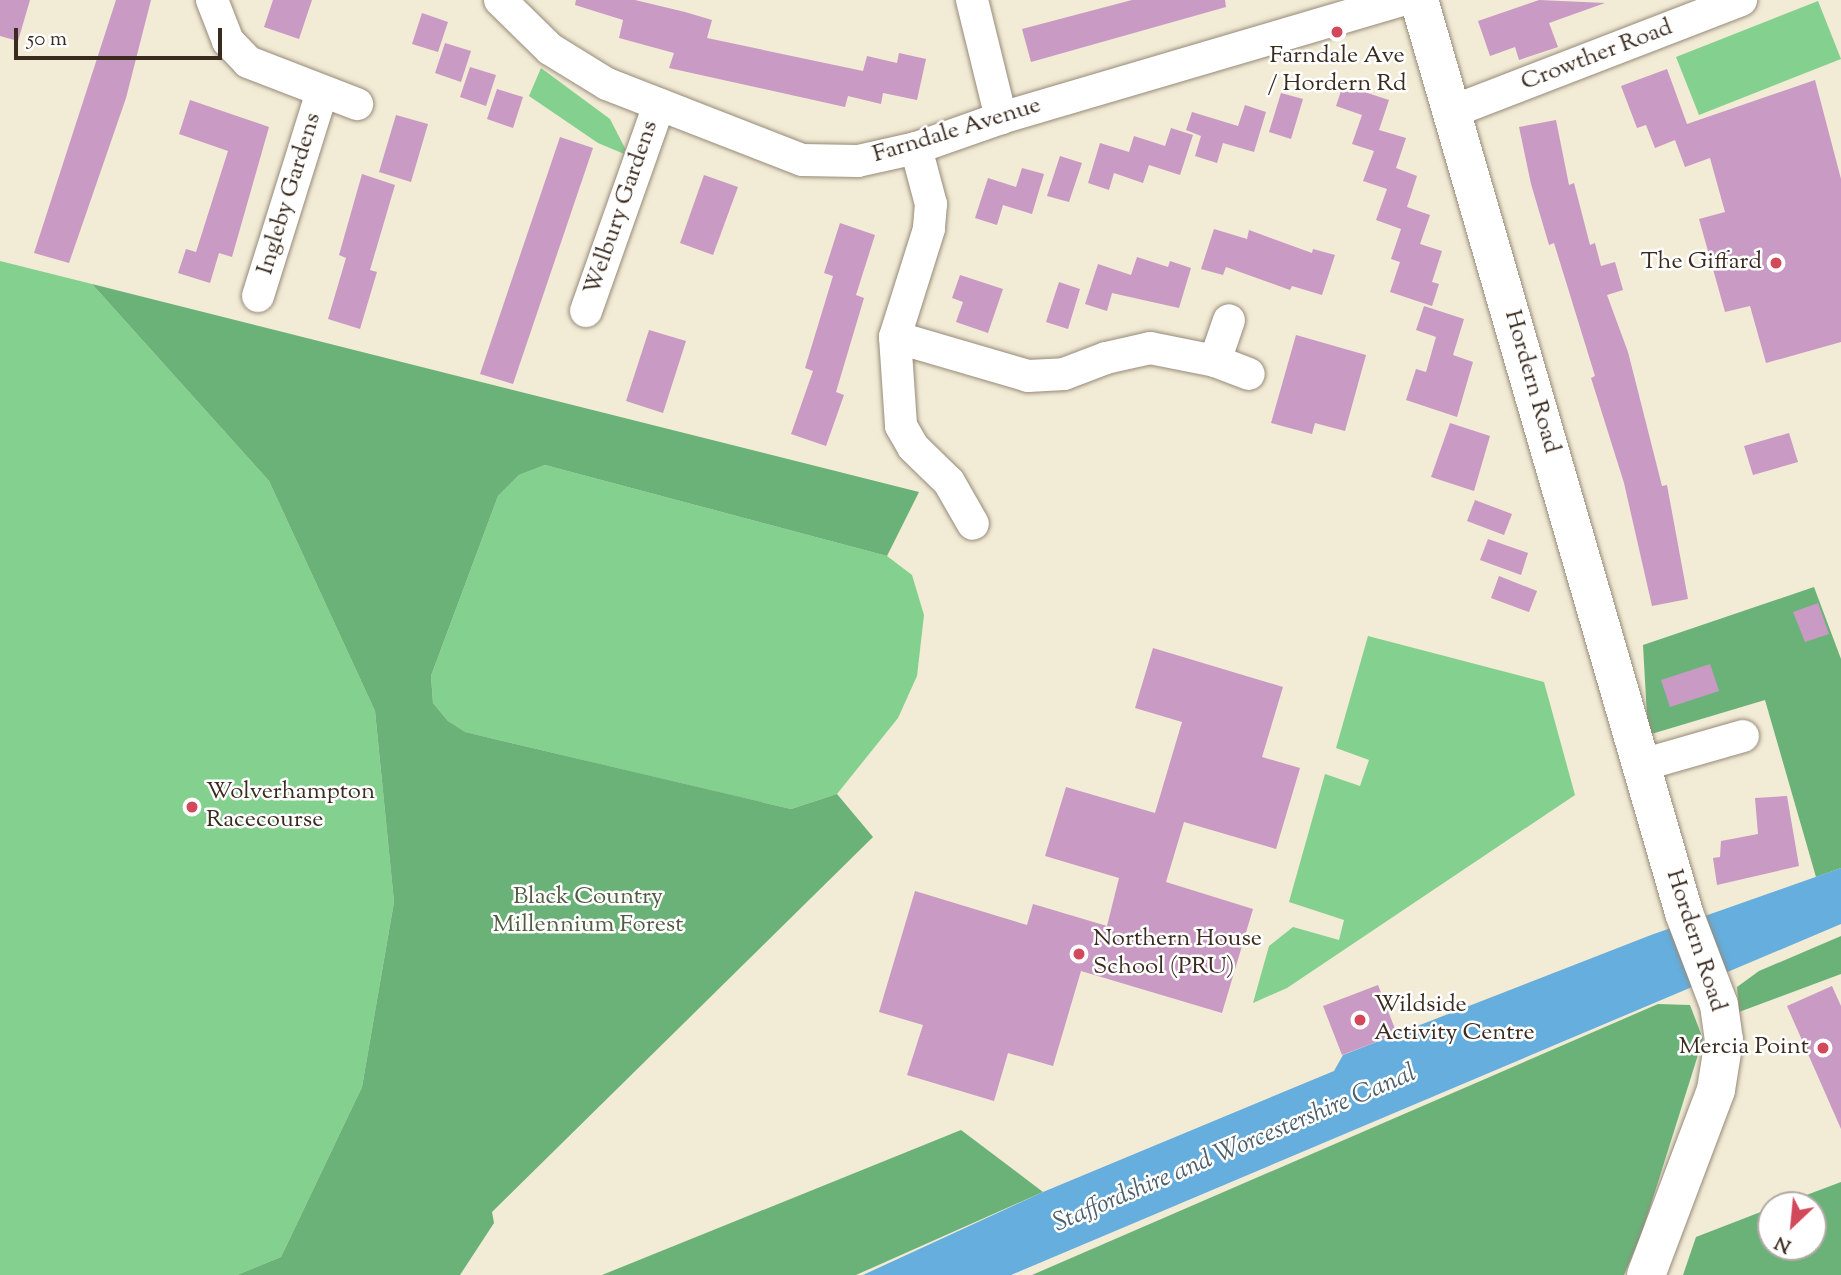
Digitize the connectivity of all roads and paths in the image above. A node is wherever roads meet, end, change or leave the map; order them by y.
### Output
1 (212, 0) edge
2 (500, 0) edge
3 (972, 0) edge
4 (1403, 0) edge
5 (1419, 0) edge
6 (1741, 0) edge
7 (322, 92) junction
8 (357, 104) dead end
9 (659, 105) junction
10 (1451, 112) junction
11 (1001, 118) junction
12 (916, 148) junction
13 (258, 296) dead end
14 (586, 312) dead end
15 (1229, 320) dead end
16 (895, 337) junction
17 (1215, 361) junction
18 (1249, 373) dead end
19 (973, 524) dead end
20 (1743, 736) dead end
21 (1642, 765) junction
22 (1646, 1275) edge

1 - 7 street, Ingleby Gardens
2 - 9 street, Farndale Avenue
3 - 11 street
4 - 11 street, Farndale Avenue
5 - 10 street, Hordern Road
6 - 10 street, Crowther Road
7 - 8 street, Ingleby Gardens
7 - 13 street, Ingleby Gardens
9 - 12 street, Farndale Avenue
9 - 14 street, Welbury Gardens
10 - 21 street, Hordern Road
11 - 12 street, Farndale Avenue
12 - 16 street
15 - 17 street
16 - 17 street
16 - 19 street
17 - 18 street
20 - 21 street
21 - 22 street, Hordern Road

